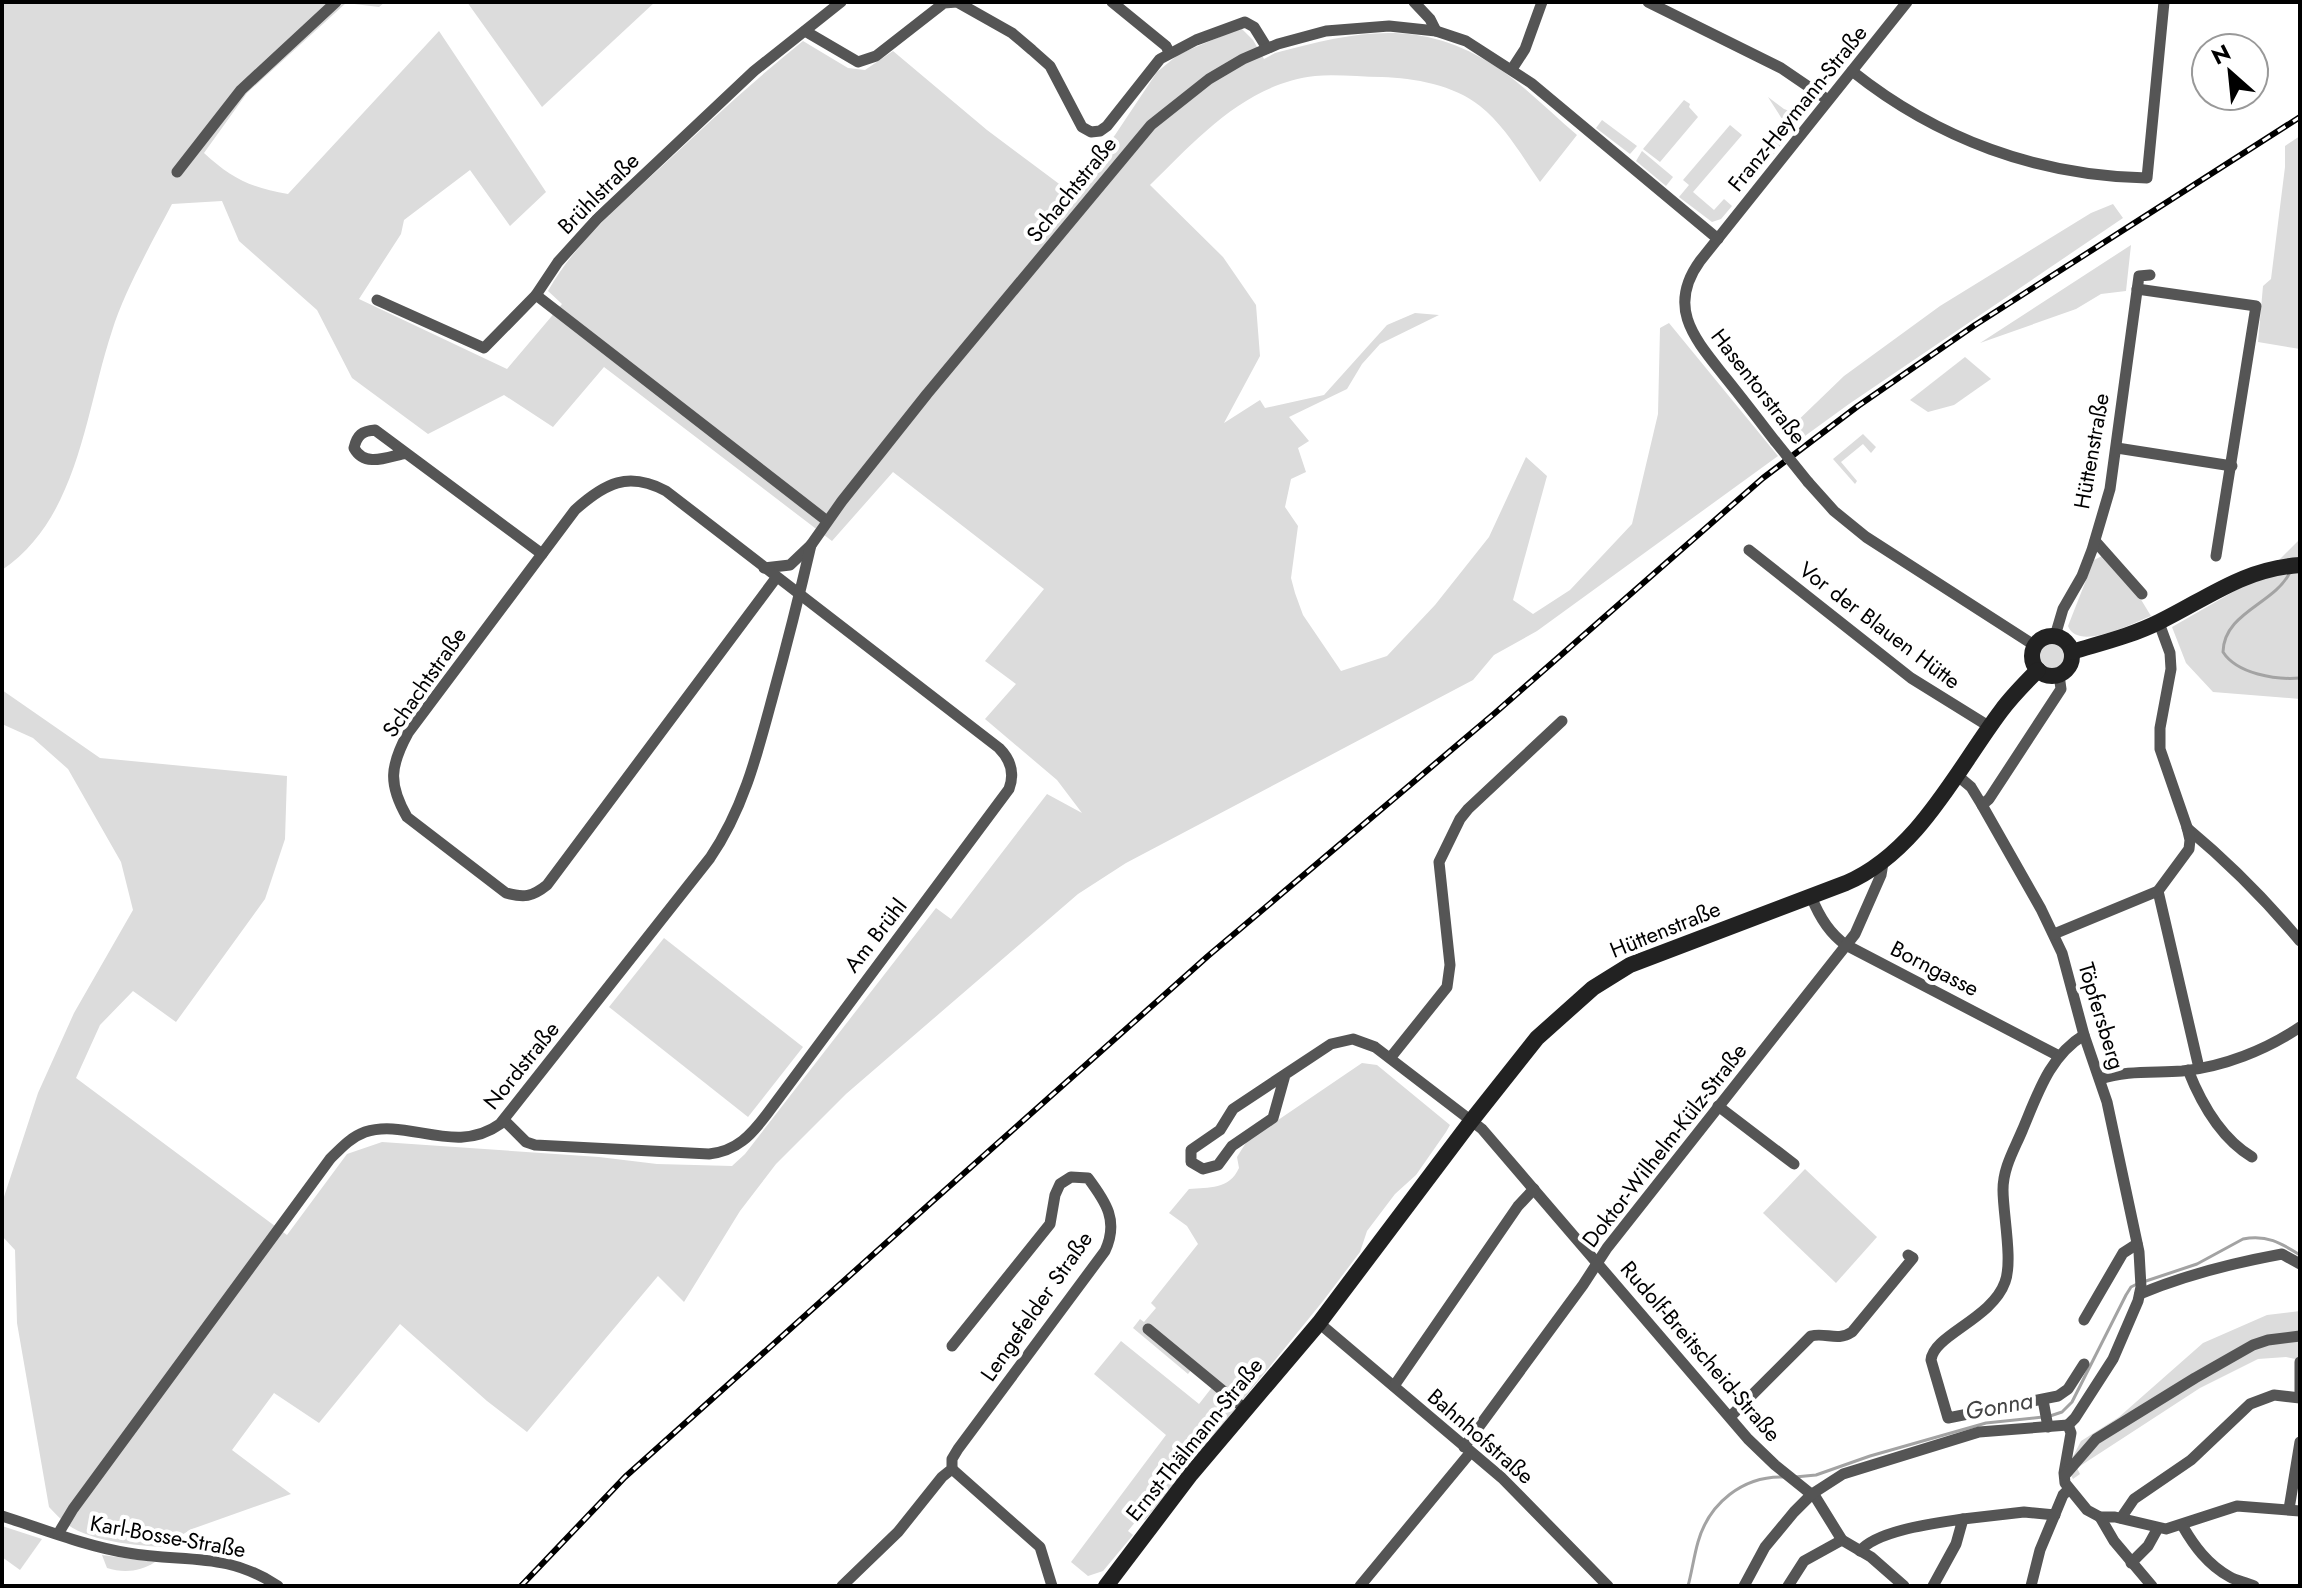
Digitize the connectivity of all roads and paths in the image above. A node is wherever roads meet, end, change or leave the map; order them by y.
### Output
1 (336, 2) edge
2 (841, 2) edge
3 (1112, 2) edge
4 (1414, 2) edge
5 (1542, 2) edge
6 (1648, 2) edge
7 (1907, 2) edge
8 (2164, 2) edge
9 (805, 31) junction
10 (1436, 31) junction
11 (1267, 48) junction
12 (1169, 52) junction
13 (1512, 69) junction
14 (1852, 71) junction
15 (1828, 100) junction
16 (177, 172) dead end
17 (1718, 239) junction
18 (2150, 275) dead end
19 (2137, 289) junction
20 (536, 295) junction
21 (377, 300) dead end
22 (2117, 448) junction
23 (406, 453) dead end
24 (2232, 466) junction
25 (827, 521) junction
26 (2095, 541) junction
27 (811, 545) junction
28 (1749, 550) dead end
29 (542, 554) junction
30 (2216, 556) dead end
31 (2300, 565) edge
32 (764, 568) junction
33 (776, 578) junction
34 (2142, 594) dead end
35 (799, 595) junction
36 (2159, 623) junction
37 (2055, 636) junction
38 (2034, 645) junction
39 (2072, 652) junction
40 (2038, 670) junction
41 (2059, 675) junction
42 (1562, 721) dead end
43 (1990, 727) junction
44 (1958, 776) junction
45 (1982, 805) junction
46 (2187, 827) junction
47 (1883, 863) junction
48 (2158, 891) junction
49 (1811, 896) junction
50 (2054, 934) junction
51 (2300, 941) edge
52 (1846, 945) junction
53 (2300, 1027) edge
54 (2084, 1035) junction
55 (2059, 1056) junction
56 (1391, 1057) junction
57 (2193, 1069) junction
58 (1285, 1075) junction
59 (2100, 1079) junction
60 (1718, 1106) junction
61 (504, 1120) junction
62 (1472, 1120) junction
63 (2252, 1157) dead end
64 (1794, 1164) dead end
65 (1534, 1189) junction
66 (2137, 1244) junction
67 (1908, 1255) dead end
68 (1597, 1262) junction
69 (2300, 1264) edge
70 (2141, 1285) junction
71 (2084, 1320) dead end
72 (1319, 1323) junction
73 (1148, 1329) dead end
74 (2300, 1336) edge
75 (952, 1346) dead end
76 (2300, 1362) edge
77 (2084, 1364) dead end
78 (1394, 1386) junction
79 (2300, 1396) edge
80 (2044, 1403) junction
81 (1245, 1409) junction
82 (1730, 1417) junction
83 (2047, 1423) junction
84 (2070, 1429) junction
85 (2096, 1439) junction
86 (2300, 1442) edge
87 (1467, 1450) junction
88 (952, 1469) junction
89 (2064, 1476) junction
90 (2069, 1489) junction
91 (1812, 1494) junction
92 (2294, 1510) edge
93 (2055, 1515) junction
94 (2, 1516) edge
95 (2100, 1517) junction
96 (2121, 1518) junction
97 (1963, 1519) junction
98 (2182, 1525) junction
99 (2158, 1528) junction
100 (58, 1534) junction
101 (1842, 1540) junction
102 (1860, 1551) junction
103 (2131, 1563) junction
104 (278, 1586) edge
105 (842, 1586) edge
106 (1052, 1586) edge
107 (1106, 1586) edge
108 (1360, 1586) edge
109 (1608, 1586) edge
110 (1744, 1586) edge
111 (1788, 1586) edge
112 (1904, 1586) edge
113 (1933, 1586) edge
114 (2031, 1586) edge
115 (2152, 1586) edge
116 (2254, 1586) edge

1 - 16 street
2 - 9 street, Brühlstraße
3 - 12 street
4 - 10 street
5 - 13 street
6 - 15 street
7 - 14 street, Franz-Heymann-Straße
8 - 14 street
9 - 12 street
9 - 20 street, Brühlstraße
10 - 11 street, Schachtstraße
10 - 13 street
11 - 12 street
11 - 25 street, Schachtstraße
13 - 17 street
14 - 15 street, Franz-Heymann-Straße
15 - 17 street, Franz-Heymann-Straße
17 - 38 street, Hasentorstraße, bridge
18 - 19 street
19 - 22 street, Hüttenstraße
19 - 24 street
20 - 21 street, Brühlstraße
20 - 25 street
22 - 24 street
22 - 26 street, Hüttenstraße
23 - 29 street
24 - 30 street
25 - 27 street, Schachtstraße
26 - 34 street
26 - 37 street, Hüttenstraße
27 - 32 street, Schachtstraße
27 - 35 street, Nordstraße
28 - 43 street, Vor der Blauen Hütte
29 - 32 street, Schachtstraße
29 - 33 street, Schachtstraße
31 - 36 street
32 - 33 street, Schachtstraße
33 - 35 street, Schachtstraße
35 - 61 street, Nordstraße
35 - 61 street, Am Brühl
36 - 39 street
36 - 46 street
37 - 38 street
37 - 39 street
38 - 40 street
39 - 41 street
40 - 41 street
40 - 43 street, Hüttenstraße
41 - 45 street
42 - 56 street
43 - 44 street, Hüttenstraße
44 - 45 street, Töpfersberg
44 - 47 street, Hüttenstraße
45 - 50 street, Töpfersberg
46 - 48 street
46 - 51 street
47 - 49 street, Hüttenstraße
47 - 52 street, Doktor-Wilhelm-Külz-Straße
48 - 50 street
48 - 57 street
49 - 52 street, Borngasse
49 - 62 street, Hüttenstraße
50 - 54 street, Töpfersberg
52 - 55 street, Borngasse
52 - 60 street, Doktor-Wilhelm-Külz-Straße
53 - 57 street
54 - 55 street
54 - 59 street, Töpfersberg
55 - 80 street
56 - 58 street, Rudolf-Breitscheid-Straße
56 - 62 street, Rudolf-Breitscheid-Straße
57 - 59 street
57 - 63 street
58 - 58 street
59 - 66 street, Töpfersberg
60 - 64 street
60 - 68 street, Doktor-Wilhelm-Külz-Straße
61 - 100 street, Nordstraße
62 - 65 street, Rudolf-Breitscheid-Straße
62 - 72 street, Hüttenstraße
65 - 68 street, Rudolf-Breitscheid-Straße
65 - 78 street
66 - 70 street, Töpfersberg
66 - 71 street
67 - 82 street
68 - 82 street, Rudolf-Breitscheid-Straße
68 - 87 street, Doktor-Wilhelm-Külz-Straße
69 - 70 street
70 - 84 street
72 - 78 street, Bahnhofstraße
72 - 81 street, Ernst-Thälmann-Straße
73 - 81 street
74 - 85 street
75 - 88 street, Lengefelder Straße
76 - 79 street
77 - 80 street
78 - 87 street, Bahnhofstraße
79 - 96 street
80 - 83 street
81 - 107 street, Ernst-Thälmann-Straße
82 - 91 street, Rudolf-Breitscheid-Straße
83 - 84 street
83 - 91 street
84 - 85 street
84 - 89 street
85 - 89 street
86 - 92 street
87 - 108 street, Doktor-Wilhelm-Külz-Straße
87 - 109 street, Bahnhofstraße
88 - 105 street, Lengefelder Straße
88 - 106 street
89 - 90 street
90 - 93 street
90 - 95 street
91 - 101 street
91 - 110 street
92 - 98 street
93 - 97 street
93 - 114 street
94 - 100 street, Karl-Bosse-Straße
95 - 96 street
95 - 103 street
96 - 99 street
97 - 102 street
97 - 113 street
98 - 99 street
98 - 116 street
99 - 103 street
100 - 104 street, Karl-Bosse-Straße
101 - 102 street
101 - 111 street
102 - 112 street
103 - 115 street

